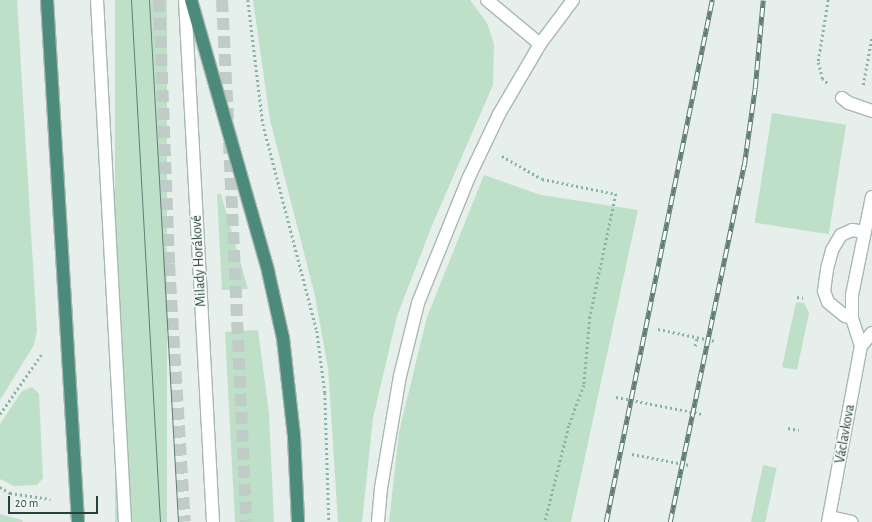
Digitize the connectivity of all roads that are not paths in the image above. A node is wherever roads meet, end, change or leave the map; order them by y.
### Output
1 (47, 0) edge
2 (97, 0) edge
3 (185, 0) edge
4 (191, 0) edge
5 (487, 0) edge
6 (573, 0) edge
7 (540, 44) junction
8 (842, 98) road end
9 (872, 111) edge
10 (872, 197) edge
11 (865, 232) junction
12 (852, 318) junction
13 (872, 333) edge
14 (866, 347) edge
15 (829, 520) edge
16 (78, 522) edge
17 (125, 522) edge
18 (213, 522) edge
19 (298, 522) edge
20 (378, 522) edge
21 (851, 522) edge

1 - 16 highway
2 - 17 main road
3 - 18 main road, Milady Horákové
4 - 19 highway
5 - 7 main road
6 - 7 main road
7 - 20 main road
8 - 9 main road
10 - 11 main road, Václavkova
11 - 12 main road, Václavkova
11 - 12 main road
12 - 14 main road, Václavkova
13 - 14 main road, Václavkova
14 - 15 main road, Václavkova
15 - 21 main road

